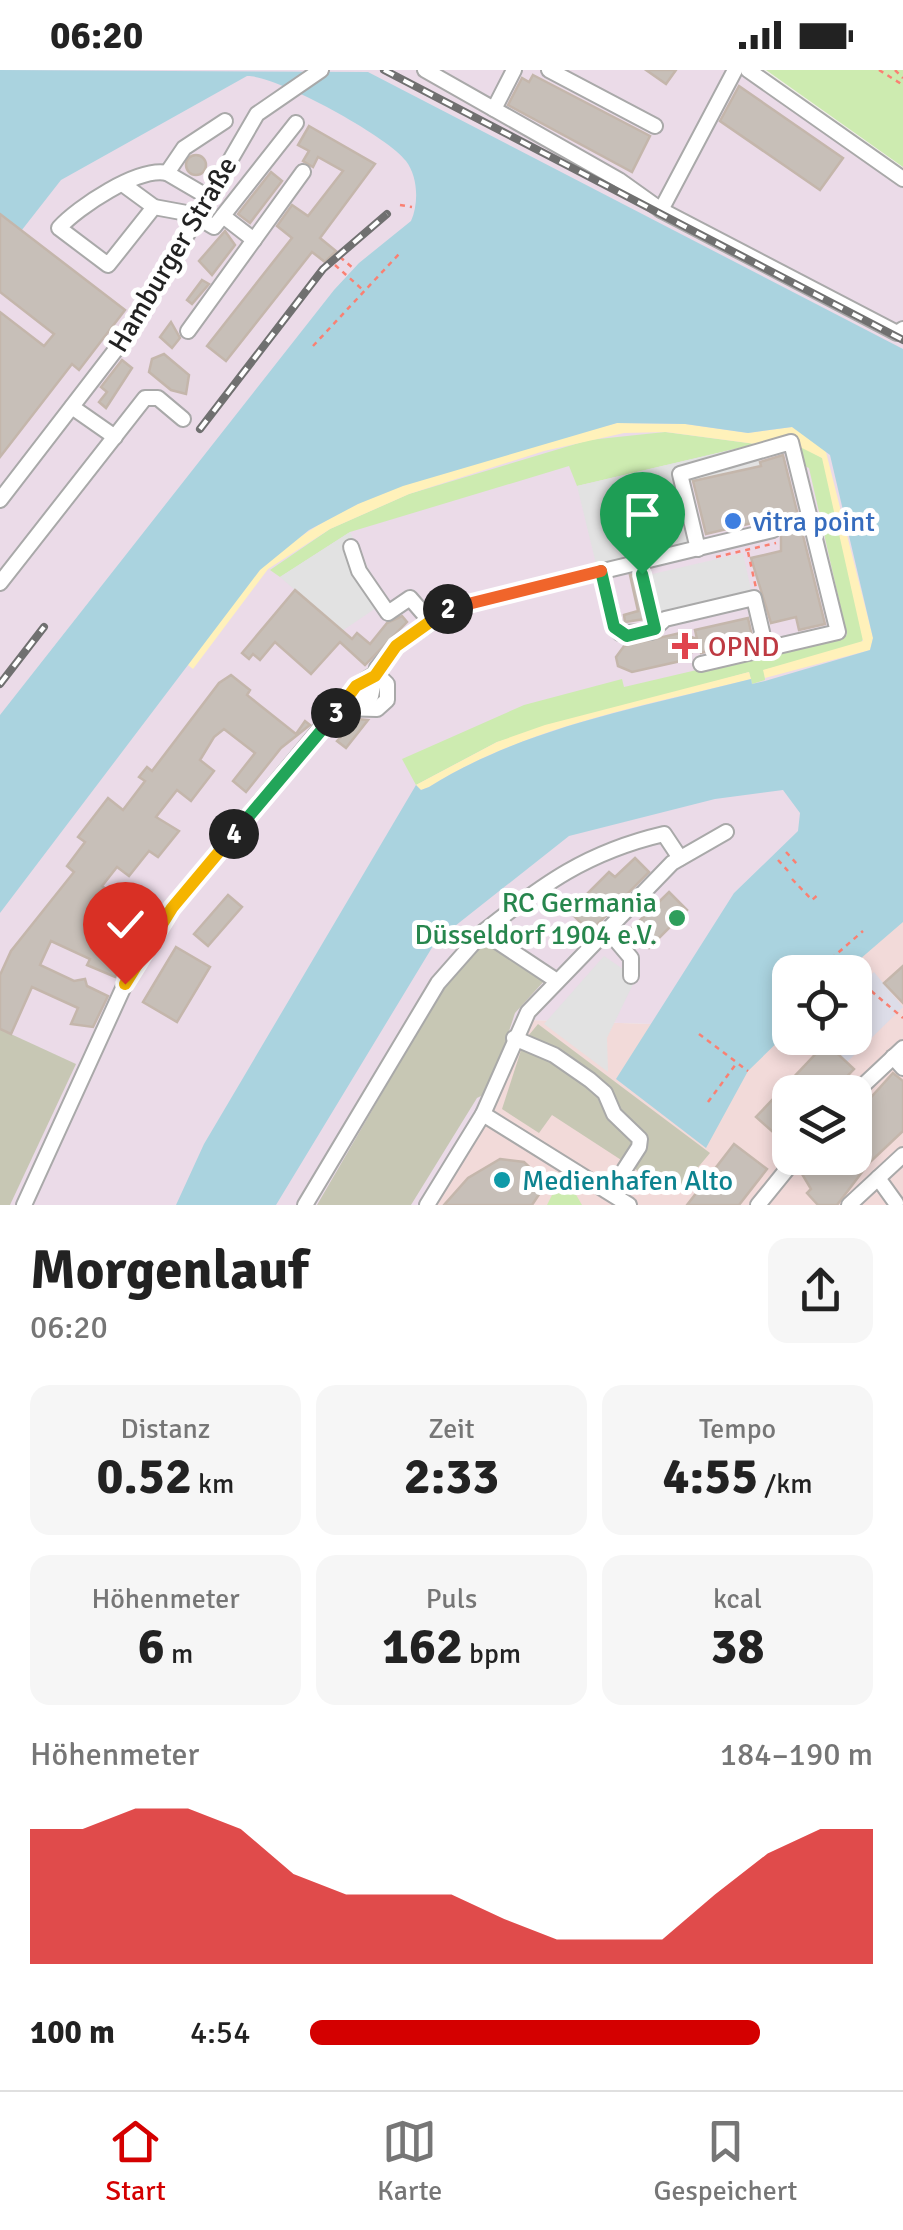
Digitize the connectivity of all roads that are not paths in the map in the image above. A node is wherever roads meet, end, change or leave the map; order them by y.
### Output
1 (320, 70) edge
2 (425, 70) edge
3 (514, 70) edge
4 (549, 70) edge
5 (735, 70) edge
6 (748, 70) edge
7 (494, 109) junction
8 (225, 121) dead end
9 (296, 122) dead end
10 (655, 126) dead end
11 (303, 172) dead end
12 (167, 174) junction
13 (903, 179) edge
14 (124, 184) junction
15 (208, 196) junction
16 (154, 207) junction
17 (661, 210) junction
18 (223, 216) junction
19 (196, 217) junction
20 (254, 240) junction
21 (903, 329) edge
22 (188, 331) dead end
23 (72, 407) junction
24 (183, 418) dead end
25 (115, 437) junction
26 (0, 500) edge
27 (774, 537) road end
28 (351, 546) dead end
29 (702, 554) junction
30 (602, 571) junction
31 (0, 583) edge
32 (428, 620) junction
33 (766, 649) junction
34 (701, 664) dead end
35 (726, 832) dead end
36 (680, 858) junction
37 (483, 932) junction
38 (608, 932) junction
39 (631, 976) dead end
40 (557, 981) junction
41 (514, 1038) junction
42 (900, 1057) edge
43 (872, 1079) edge
44 (483, 1114) junction
45 (903, 1154) edge
46 (782, 1175) edge
47 (878, 1178) junction
48 (610, 1192) junction
49 (896, 1203) edge
50 (24, 1205) edge
51 (305, 1205) edge
52 (427, 1205) edge
53 (629, 1205) edge
54 (758, 1205) edge
55 (849, 1205) edge

1 - 15 street, Hamburger Straße
2 - 7 street
3 - 7 street
4 - 10 street
5 - 17 street
6 - 13 street
7 - 17 street
8 - 12 street
9 - 18 street
11 - 20 street
12 - 14 street
12 - 15 street
14 - 16 street
14 - 16 street
15 - 19 street, Hamburger Straße
16 - 19 street
17 - 21 street
18 - 19 street
18 - 20 street
19 - 23 street, Hamburger Straße
20 - 22 street
23 - 25 street
23 - 26 street, Hamburger Straße
24 - 25 street
25 - 31 street
27 - 29 street
28 - 32 street
29 - 30 street
29 - 33 street
30 - 32 street
30 - 33 street
32 - 50 street
33 - 34 street
35 - 36 street
36 - 37 street
36 - 38 street
37 - 40 street
37 - 51 street
38 - 39 street
38 - 40 street
40 - 41 street
41 - 44 street
41 - 48 street
42 - 43 street
44 - 48 street
44 - 52 street
45 - 47 street
46 - 54 street
47 - 49 street
47 - 55 street
48 - 53 street

